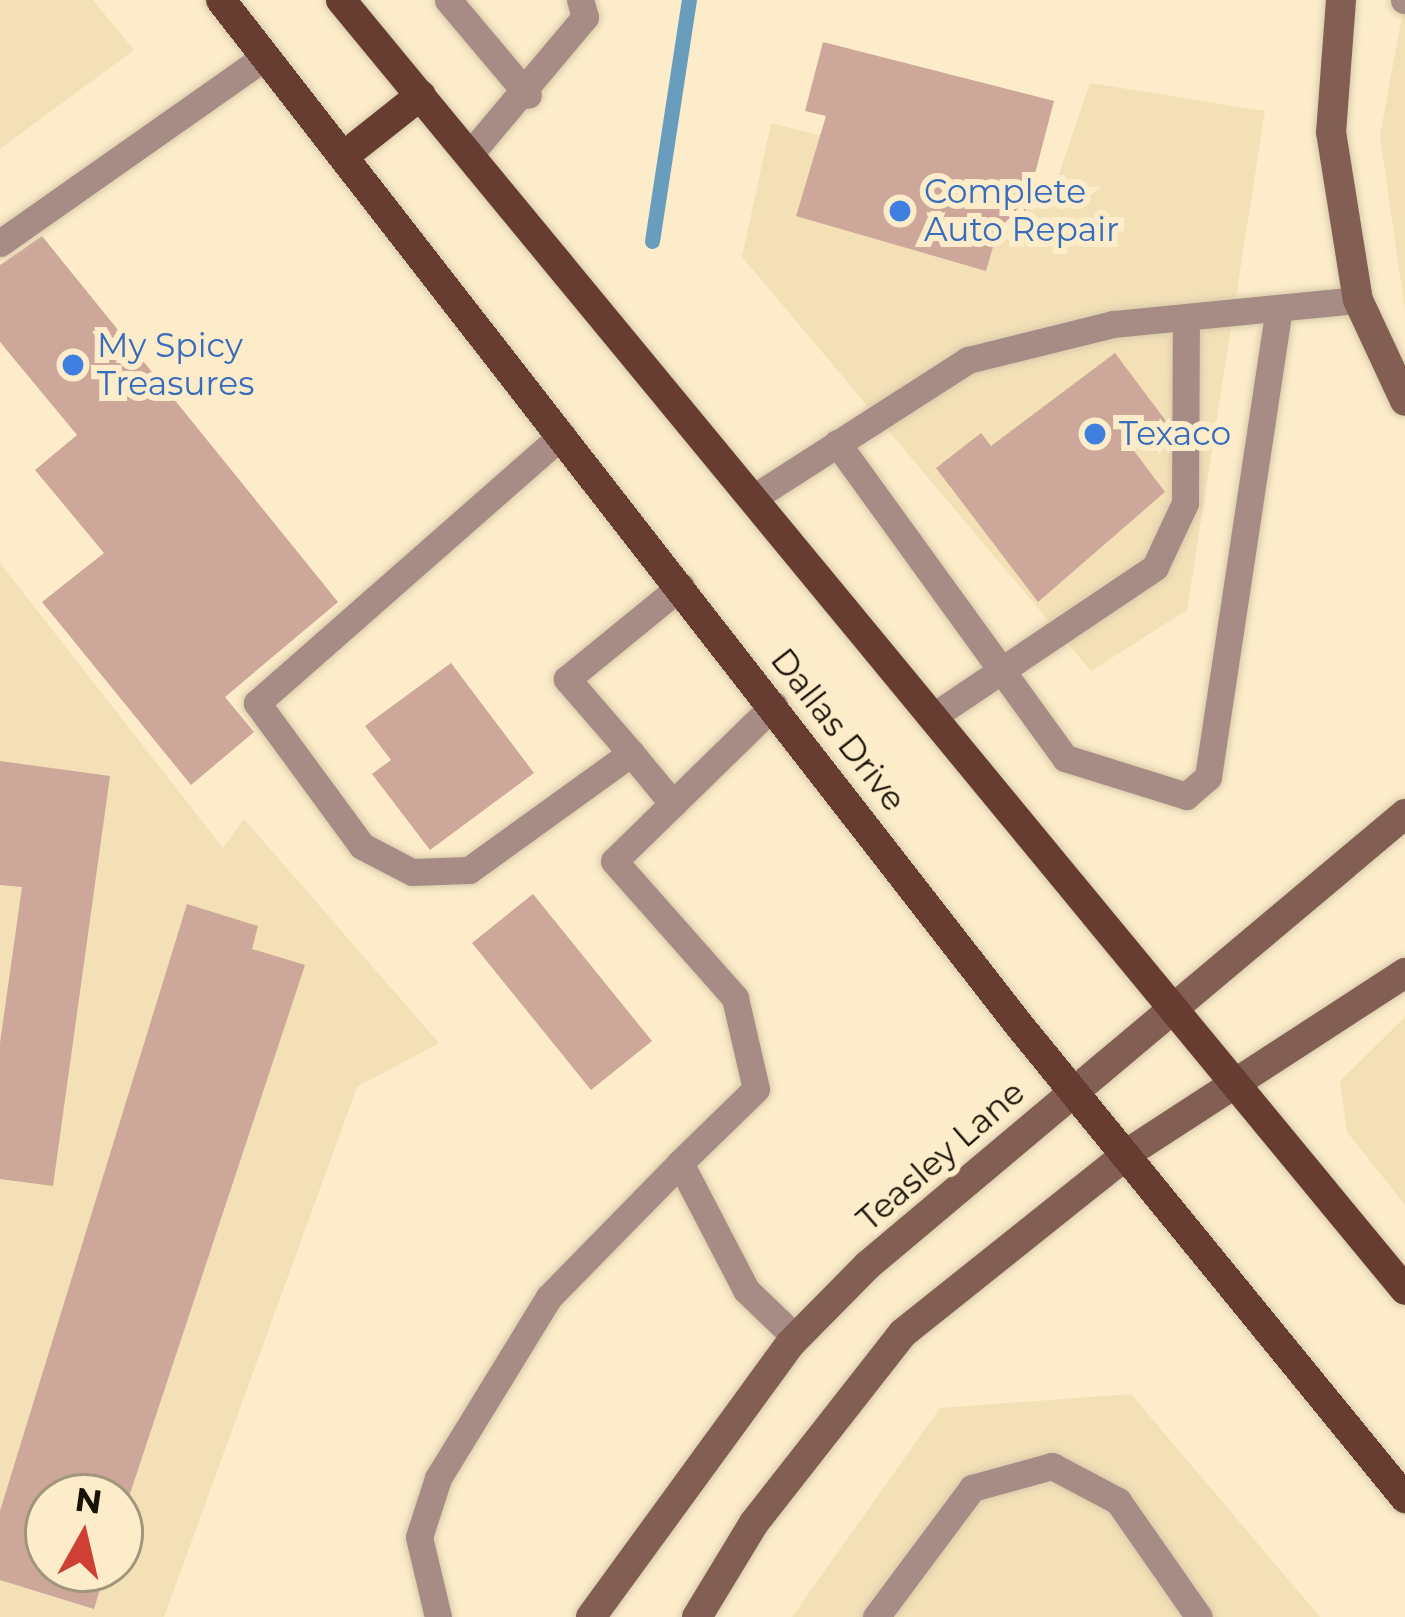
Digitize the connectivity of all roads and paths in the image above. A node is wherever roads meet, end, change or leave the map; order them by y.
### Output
1 (221, 0) edge
2 (341, 0) edge
3 (448, 0) edge
4 (580, 0) edge
5 (1341, 0) edge
6 (266, 56) junction
7 (421, 95) junction
8 (527, 95) junction
9 (470, 154) junction
10 (344, 157) junction
11 (0, 243) edge
12 (1358, 300) junction
13 (1279, 310) junction
14 (1186, 318) junction
15 (1405, 401) edge
16 (562, 435) junction
17 (837, 443) junction
18 (756, 496) junction
19 (681, 586) junction
20 (997, 664) junction
21 (774, 705) junction
22 (934, 715) junction
23 (631, 753) junction
24 (674, 804) junction
25 (1405, 814) edge
26 (1405, 973) edge
27 (1167, 1008) junction
28 (1076, 1086) junction
29 (1237, 1088) junction
30 (1131, 1151) junction
31 (680, 1163) junction
32 (1405, 1290) edge
33 (796, 1338) junction
34 (1405, 1498) edge
35 (438, 1617) edge
36 (591, 1617) edge
37 (698, 1617) edge
38 (875, 1617) edge
39 (1199, 1617) edge

1 - 6 main road, Dallas Drive
2 - 7 main road
3 - 8 lane
4 - 8 lane
5 - 12 main road
6 - 10 main road, Dallas Drive
6 - 11 lane
7 - 9 main road
7 - 10 main road
8 - 9 lane
9 - 18 main road
10 - 16 main road, Dallas Drive
12 - 13 lane
12 - 15 main road
13 - 14 lane
13 - 20 lane
14 - 17 lane
14 - 20 lane
16 - 19 main road, Dallas Drive
16 - 23 lane
17 - 18 lane
17 - 20 lane
18 - 22 main road
19 - 21 main road, Dallas Drive
19 - 23 lane
20 - 22 lane
21 - 24 lane
21 - 28 main road, Dallas Drive
22 - 27 main road
23 - 24 lane
24 - 31 lane
25 - 27 main road, Teasley Lane
26 - 29 main road
27 - 28 main road, Teasley Lane
27 - 29 main road
28 - 30 main road, Dallas Drive
28 - 33 main road, Teasley Lane
29 - 30 main road
29 - 32 main road
30 - 34 main road, Dallas Drive
30 - 37 main road
31 - 33 lane
31 - 35 lane
33 - 36 main road, Teasley Lane
38 - 39 lane

